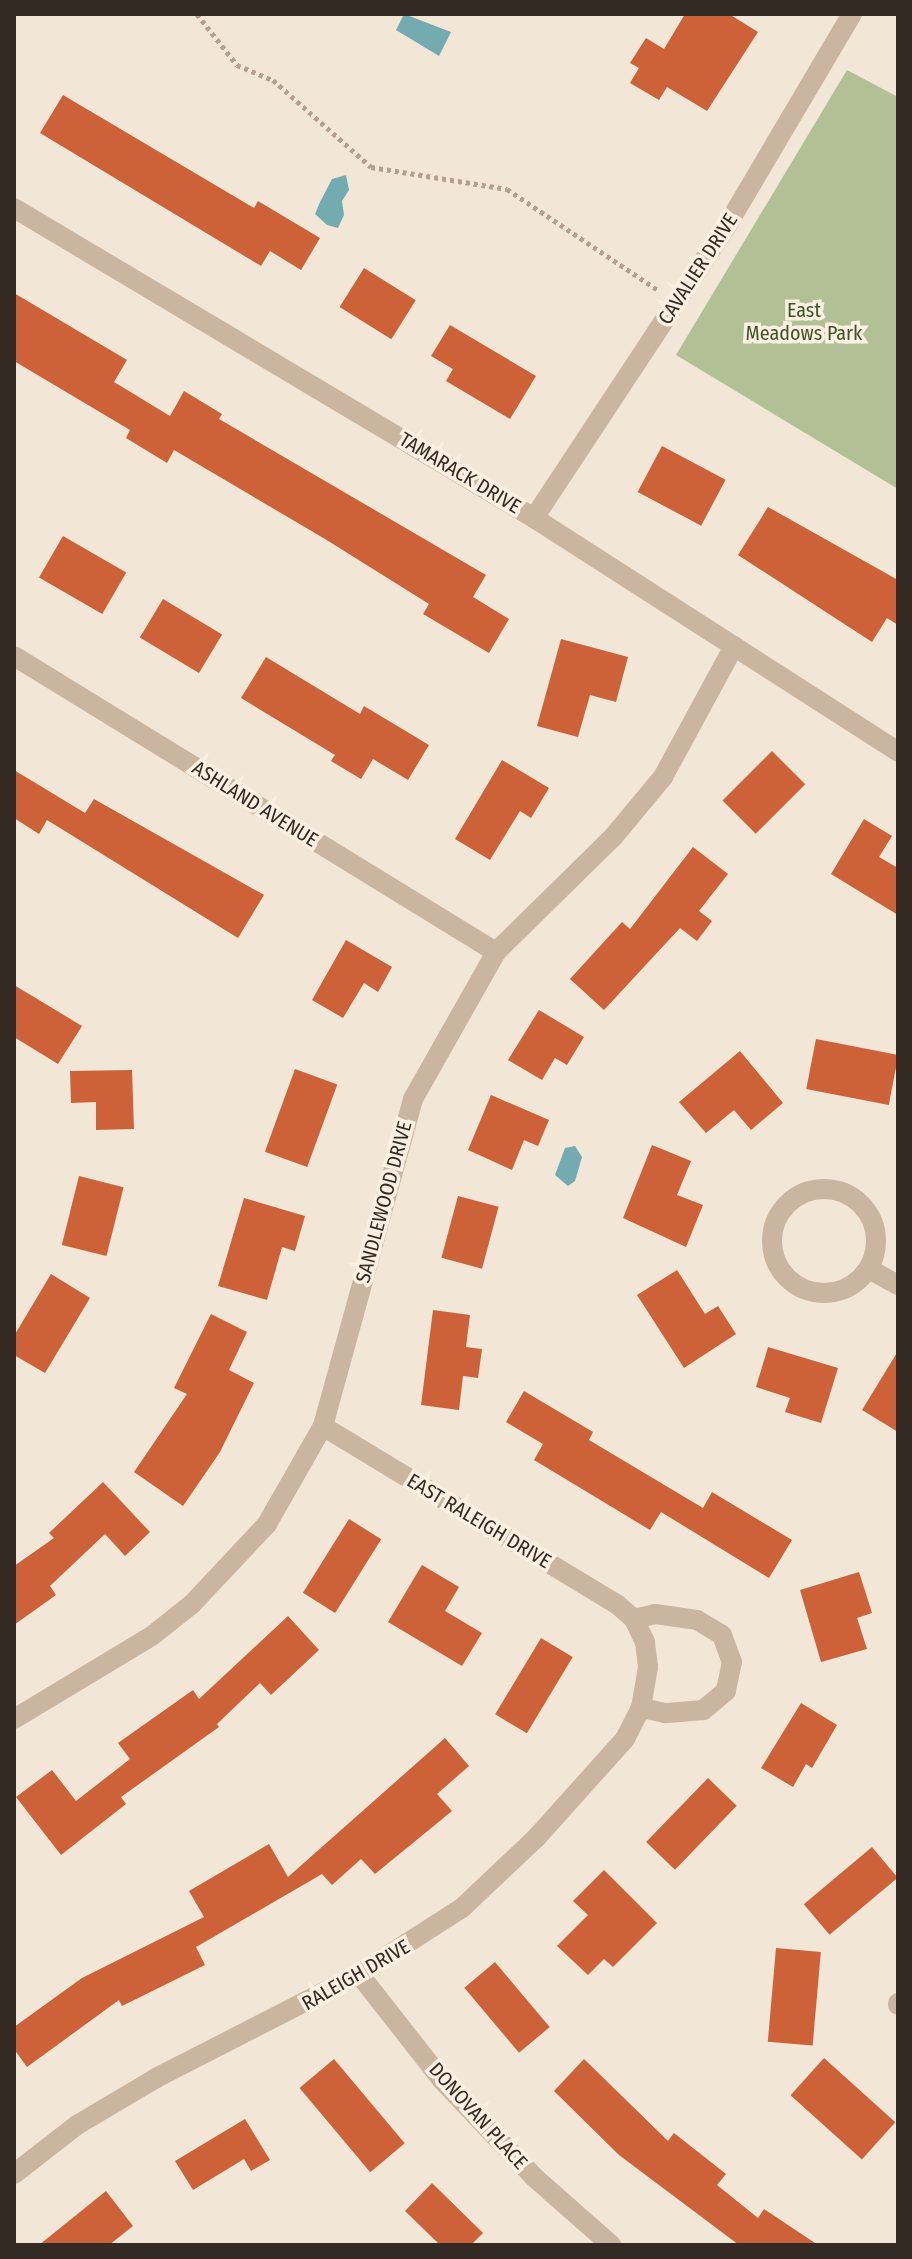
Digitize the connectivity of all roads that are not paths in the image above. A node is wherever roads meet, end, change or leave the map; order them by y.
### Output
1 (852, 14) edge
2 (14, 208) edge
3 (534, 518) junction
4 (734, 646) junction
5 (14, 656) edge
6 (898, 752) edge
7 (496, 952) junction
8 (869, 1269) junction
9 (898, 1285) edge
10 (323, 1426) junction
11 (634, 1619) junction
12 (641, 1708) junction
13 (14, 1719) edge
14 (359, 1974) junction
15 (14, 2174) edge
16 (611, 2245) edge

1 - 3 street, CAVALIER DRIVE
2 - 3 street, TAMARACK DRIVE
3 - 4 street, TAMARACK DRIVE
4 - 6 street, TAMARACK DRIVE
4 - 7 street, SANDLEWOOD DRIVE
5 - 7 street, ASHLAND AVENUE
7 - 10 street, SANDLEWOOD DRIVE
8 - 8 street
8 - 9 street
10 - 11 street, EAST RALEIGH DRIVE
10 - 13 street, SANDLEWOOD DRIVE
11 - 12 street, RALEIGH DRIVE
11 - 12 street
12 - 14 street, RALEIGH DRIVE
14 - 15 street, RALEIGH DRIVE
14 - 16 street, DONOVAN PLACE

